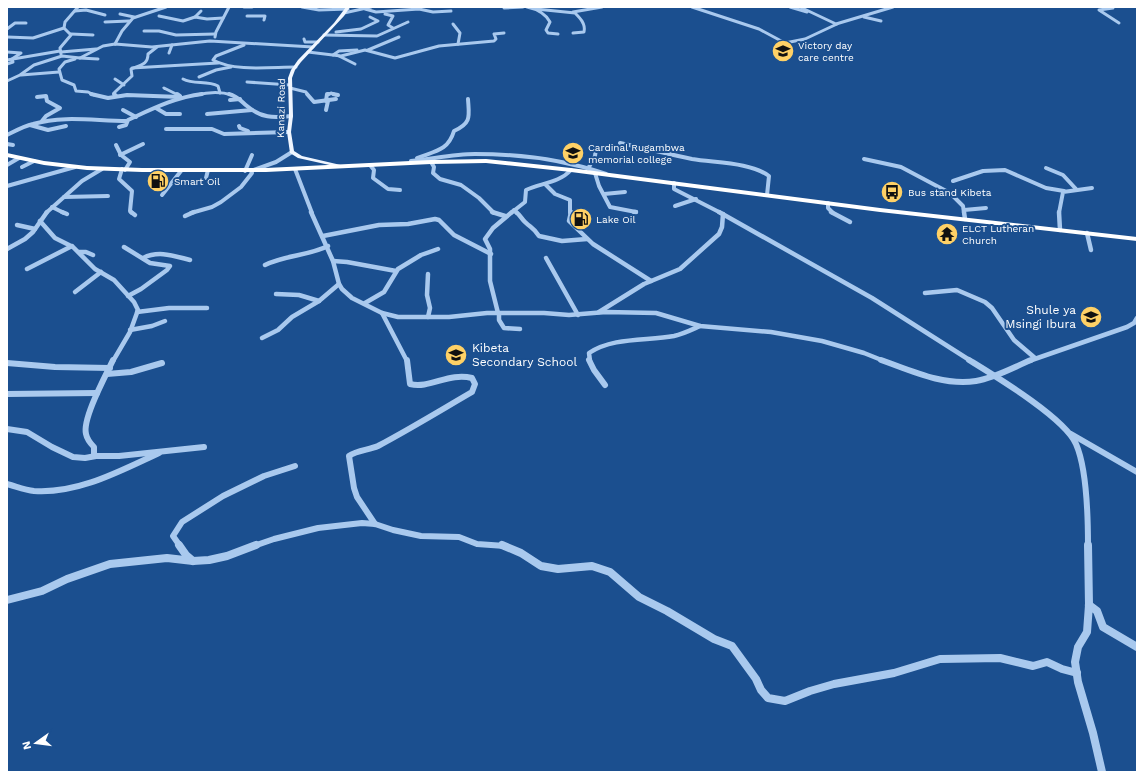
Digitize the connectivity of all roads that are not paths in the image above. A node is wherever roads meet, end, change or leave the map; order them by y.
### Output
1 (78, 7) edge
2 (166, 7) edge
3 (229, 7) edge
4 (244, 7) edge
5 (252, 7) edge
6 (302, 7) edge
7 (371, 7) edge
8 (523, 7) edge
9 (527, 7) edge
10 (602, 7) edge
11 (692, 7) edge
12 (790, 7) edge
13 (800, 7) edge
14 (892, 7) edge
15 (1110, 7) edge
16 (92, 8) edge
17 (348, 8) edge
18 (504, 8) edge
19 (364, 9) junction
20 (536, 9) junction
21 (84, 10) junction
22 (202, 11) dead end
23 (451, 11) dead end
24 (76, 12) junction
25 (374, 12) junction
26 (573, 12) junction
27 (810, 12) junction
28 (343, 13) junction
29 (120, 14) dead end
30 (105, 15) dead end
31 (159, 16) dead end
32 (247, 16) dead end
33 (134, 17) junction
34 (195, 17) junction
35 (370, 17) dead end
36 (862, 17) junction
37 (223, 18) junction
38 (264, 20) dead end
39 (129, 21) junction
40 (881, 21) dead end
41 (105, 22) dead end
42 (211, 22) dead end
43 (408, 22) dead end
44 (26, 23) dead end
45 (1119, 23) dead end
46 (453, 24) dead end
47 (837, 24) junction
48 (221, 25) junction
49 (64, 28) junction
50 (393, 28) junction
51 (7, 29) edge
52 (144, 31) dead end
53 (504, 33) dead end
54 (573, 33) dead end
55 (71, 34) junction
56 (325, 34) junction
57 (558, 34) dead end
58 (93, 35) dead end
59 (215, 35) junction
60 (7, 37) edge
61 (399, 37) dead end
62 (304, 39) dead end
63 (208, 41) junction
64 (217, 41) junction
65 (318, 42) junction
66 (115, 44) junction
67 (246, 44) junction
68 (458, 44) junction
69 (132, 45) junction
70 (172, 45) junction
71 (158, 47) junction
72 (313, 47) junction
73 (97, 49) junction
74 (366, 50) junction
75 (60, 51) junction
76 (7, 52) edge
77 (308, 52) junction
78 (169, 53) dead end
79 (333, 55) junction
80 (62, 56) junction
81 (338, 56) junction
82 (78, 58) junction
83 (12, 59) junction
84 (98, 59) dead end
85 (7, 60) edge
86 (148, 60) junction
87 (219, 63) junction
88 (7, 64) edge
89 (355, 64) dead end
90 (164, 66) junction
91 (235, 66) junction
92 (296, 67) junction
93 (132, 68) junction
94 (59, 72) junction
95 (20, 75) junction
96 (199, 77) dead end
97 (115, 79) dead end
98 (183, 79) dead end
99 (7, 81) edge
100 (247, 82) dead end
101 (124, 85) junction
102 (290, 86) junction
103 (164, 88) dead end
104 (196, 90) dead end
105 (220, 93) junction
106 (199, 94) junction
107 (338, 94) dead end
108 (129, 95) junction
109 (37, 96) dead end
110 (116, 96) junction
111 (180, 96) junction
112 (185, 96) junction
113 (240, 99) junction
114 (336, 99) dead end
115 (468, 99) dead end
116 (118, 100) dead end
117 (230, 100) dead end
118 (327, 101) junction
119 (156, 108) junction
120 (123, 110) dead end
121 (252, 110) junction
122 (326, 110) dead end
123 (180, 114) dead end
124 (207, 114) dead end
125 (291, 116) junction
126 (136, 117) junction
127 (42, 121) junction
128 (127, 121) junction
129 (29, 125) junction
130 (66, 126) dead end
131 (239, 126) dead end
132 (119, 127) dead end
133 (166, 129) dead end
134 (15, 130) junction
135 (250, 132) junction
136 (289, 132) junction
137 (22, 133) dead end
138 (7, 135) edge
139 (620, 143) dead end
140 (7, 144) edge
141 (143, 144) dead end
142 (13, 145) dead end
143 (116, 145) dead end
144 (596, 148) dead end
145 (292, 152) junction
146 (7, 155) edge
147 (120, 155) junction
148 (252, 155) dead end
149 (19, 158) junction
150 (864, 159) dead end
151 (34, 161) junction
152 (409, 162) junction
153 (431, 162) junction
154 (7, 165) edge
155 (370, 165) junction
156 (22, 167) dead end
157 (75, 167) junction
158 (344, 167) junction
159 (589, 167) junction
160 (1046, 168) dead end
161 (102, 169) junction
162 (123, 169) junction
163 (295, 169) junction
164 (182, 170) junction
165 (208, 170) junction
166 (251, 170) junction
167 (571, 170) junction
168 (245, 171) junction
169 (595, 173) junction
170 (606, 174) junction
171 (206, 178) dead end
172 (953, 181) dead end
173 (674, 183) junction
174 (545, 184) junction
175 (7, 186) edge
176 (1092, 188) dead end
177 (1076, 189) junction
178 (400, 190) dead end
179 (1064, 191) junction
180 (625, 192) dead end
181 (604, 194) junction
182 (767, 195) junction
183 (108, 196) dead end
184 (162, 196) dead end
185 (64, 197) junction
186 (696, 199) junction
187 (208, 203) dead end
188 (828, 203) junction
189 (217, 205) junction
190 (675, 206) dead end
191 (52, 207) junction
192 (986, 208) dead end
193 (514, 210) junction
194 (964, 210) junction
195 (636, 212) dead end
196 (67, 214) dead end
197 (723, 214) junction
198 (135, 215) dead end
199 (185, 216) dead end
200 (505, 216) junction
201 (965, 219) junction
202 (40, 221) junction
203 (850, 222) dead end
204 (17, 225) dead end
205 (35, 229) junction
206 (1060, 230) junction
207 (1087, 233) junction
208 (323, 236) junction
209 (587, 239) junction
210 (1137, 239) edge
211 (72, 246) junction
212 (328, 246) junction
213 (124, 247) dead end
214 (7, 249) edge
215 (438, 250) dead end
216 (1091, 250) dead end
217 (79, 252) junction
218 (491, 254) junction
219 (93, 255) dead end
220 (143, 258) junction
221 (546, 258) dead end
222 (190, 260) dead end
223 (334, 261) junction
224 (265, 265) dead end
225 (27, 270) dead end
226 (396, 271) junction
227 (101, 272) junction
228 (428, 274) dead end
229 (651, 281) junction
230 (339, 284) junction
231 (75, 292) dead end
232 (926, 293) dead end
233 (276, 294) dead end
234 (128, 296) junction
235 (319, 302) junction
236 (365, 304) junction
237 (207, 308) dead end
238 (137, 312) junction
239 (382, 313) junction
240 (499, 313) junction
241 (597, 313) junction
242 (578, 315) junction
243 (428, 317) junction
244 (1137, 318) edge
245 (165, 321) dead end
246 (700, 326) junction
247 (520, 329) dead end
248 (130, 330) junction
249 (262, 338) dead end
250 (1035, 358) junction
251 (7, 363) edge
252 (162, 363) dead end
253 (109, 371) junction
254 (995, 376) junction
255 (605, 385) dead end
256 (97, 393) junction
257 (7, 394) edge
258 (7, 429) edge
259 (1069, 432) junction
260 (204, 447) dead end
261 (165, 451) junction
262 (96, 456) junction
263 (295, 466) dead end
264 (1137, 472) edge
265 (7, 484) edge
266 (375, 524) junction
267 (193, 561) junction
268 (7, 600) edge
269 (1089, 606) junction
270 (1137, 647) edge
271 (1077, 673) junction
272 (1102, 772) edge

1 - 24 street
2 - 33 street
3 - 37 street
4 - 5 street
6 - 17 street
7 - 19 street
8 - 18 street
9 - 20 street
10 - 26 street
11 - 47 street
12 - 27 street
13 - 27 street
14 - 36 street
15 - 45 street
16 - 21 street
17 - 28 main road, Kanazi Road
19 - 25 street
19 - 28 street
20 - 26 street
20 - 57 street
21 - 24 street
21 - 30 street
22 - 34 street
23 - 25 street
24 - 49 street
25 - 50 street
26 - 54 street
27 - 47 street
28 - 56 main road, Kanazi Road
29 - 33 street
31 - 34 street
32 - 38 street
33 - 39 street
34 - 37 street
35 - 56 street
36 - 40 street
36 - 47 street
37 - 48 street
39 - 41 street
39 - 66 street
42 - 48 street
43 - 50 street
44 - 51 street
46 - 68 street
48 - 59 street
49 - 55 street
49 - 60 street
50 - 56 street
52 - 59 street
53 - 68 street
55 - 58 street
55 - 75 street
56 - 65 main road, Kanazi Road
59 - 63 street
59 - 64 street
61 - 74 street
62 - 65 street
63 - 64 street
63 - 70 street
64 - 67 street
65 - 72 main road, Kanazi Road
66 - 69 street
66 - 73 street
67 - 72 street
67 - 87 street
68 - 74 street
69 - 71 street
69 - 73 street
70 - 71 street
70 - 78 street
71 - 86 street
72 - 77 main road, Kanazi Road
73 - 75 street
73 - 82 street
74 - 79 street
74 - 81 street
75 - 80 street
75 - 83 street
76 - 83 street
77 - 79 street
77 - 92 main road, Kanazi Road
79 - 81 street
80 - 82 street
80 - 95 street
81 - 89 street
82 - 84 street
82 - 94 street
83 - 85 street
83 - 88 street
86 - 90 street
86 - 93 street
87 - 90 street
87 - 91 street
90 - 93 street
91 - 92 street
91 - 96 street
92 - 102 main road, Kanazi Road
93 - 101 street
94 - 95 street
94 - 110 street
95 - 99 street
97 - 101 street
98 - 105 street
100 - 102 street
101 - 110 street
102 - 118 street
102 - 125 main road, Kanazi Road
103 - 111 street
104 - 106 street
105 - 106 street
105 - 113 street
106 - 112 street
107 - 118 street
108 - 110 street
108 - 111 street
108 - 116 street
109 - 127 street
111 - 112 street
112 - 119 street
113 - 117 street
113 - 121 street
114 - 118 street
115 - 152 street
118 - 122 street
119 - 123 street
119 - 126 street
120 - 126 street
121 - 124 street
121 - 125 street
125 - 136 main road, Kanazi Road
126 - 128 street
127 - 128 street
127 - 129 street
128 - 132 street
129 - 130 street
129 - 134 street
131 - 135 street
133 - 135 street
134 - 137 street
134 - 138 street
135 - 136 street
136 - 145 main road, Kanazi Road
139 - 182 street
140 - 142 street
141 - 147 street
143 - 147 street
144 - 159 street
145 - 158 main road, Kanazi Road
145 - 166 street
146 - 149 highway
147 - 162 street
148 - 168 street
149 - 151 highway
149 - 154 street
150 - 194 street
151 - 156 street
151 - 157 highway
152 - 153 highway
152 - 155 highway
152 - 159 street
153 - 167 highway
153 - 200 street
155 - 158 highway
155 - 178 street
157 - 161 highway
157 - 175 street
158 - 163 highway
159 - 170 street
160 - 177 street
161 - 162 highway
161 - 185 street
162 - 164 highway
162 - 198 street
163 - 166 highway
163 - 208 street
164 - 165 highway
164 - 184 street
165 - 168 highway
165 - 171 street
166 - 168 highway
166 - 189 street
167 - 169 highway
167 - 174 street
169 - 170 highway
169 - 181 street
170 - 173 highway
172 - 179 street
173 - 182 highway
173 - 186 street
174 - 193 street
174 - 209 street
176 - 177 street
177 - 179 street
179 - 206 street
180 - 181 street
181 - 195 street
182 - 188 highway
183 - 185 street
185 - 191 street
186 - 190 street
186 - 197 street
187 - 189 street
188 - 201 highway
188 - 203 street
189 - 199 street
191 - 196 street
191 - 202 street
192 - 194 street
193 - 200 street
193 - 209 street
194 - 201 street
197 - 229 street
197 - 254 street
200 - 218 street
201 - 206 highway
202 - 205 street
202 - 211 street
204 - 205 street
205 - 214 street
206 - 207 highway
207 - 210 highway
207 - 216 street
208 - 212 street
208 - 218 street
209 - 229 street
211 - 217 street
211 - 225 street
212 - 223 street
212 - 224 street
213 - 220 street
215 - 226 street
217 - 219 street
217 - 227 street
218 - 240 street
220 - 222 street
220 - 234 street
221 - 242 street
223 - 226 street
223 - 230 street
226 - 236 street
227 - 231 street
227 - 234 street
228 - 243 street
229 - 241 street
230 - 235 street
230 - 236 street
232 - 250 street
233 - 235 street
234 - 238 street
235 - 249 street
236 - 239 street
237 - 238 street
238 - 248 street
239 - 243 street
239 - 266 street
240 - 242 street
240 - 243 street
240 - 247 street
241 - 242 street
241 - 246 street
244 - 250 street
245 - 248 street
246 - 254 street
246 - 255 street
248 - 253 street
250 - 254 street
251 - 253 street
252 - 253 street
253 - 256 street
254 - 259 street
256 - 257 street
256 - 262 street
258 - 262 street
259 - 264 street
259 - 269 street
260 - 261 street
261 - 262 street
261 - 265 street
263 - 267 street
266 - 267 street
266 - 271 street
267 - 268 street
269 - 270 street
269 - 271 street
271 - 272 street

